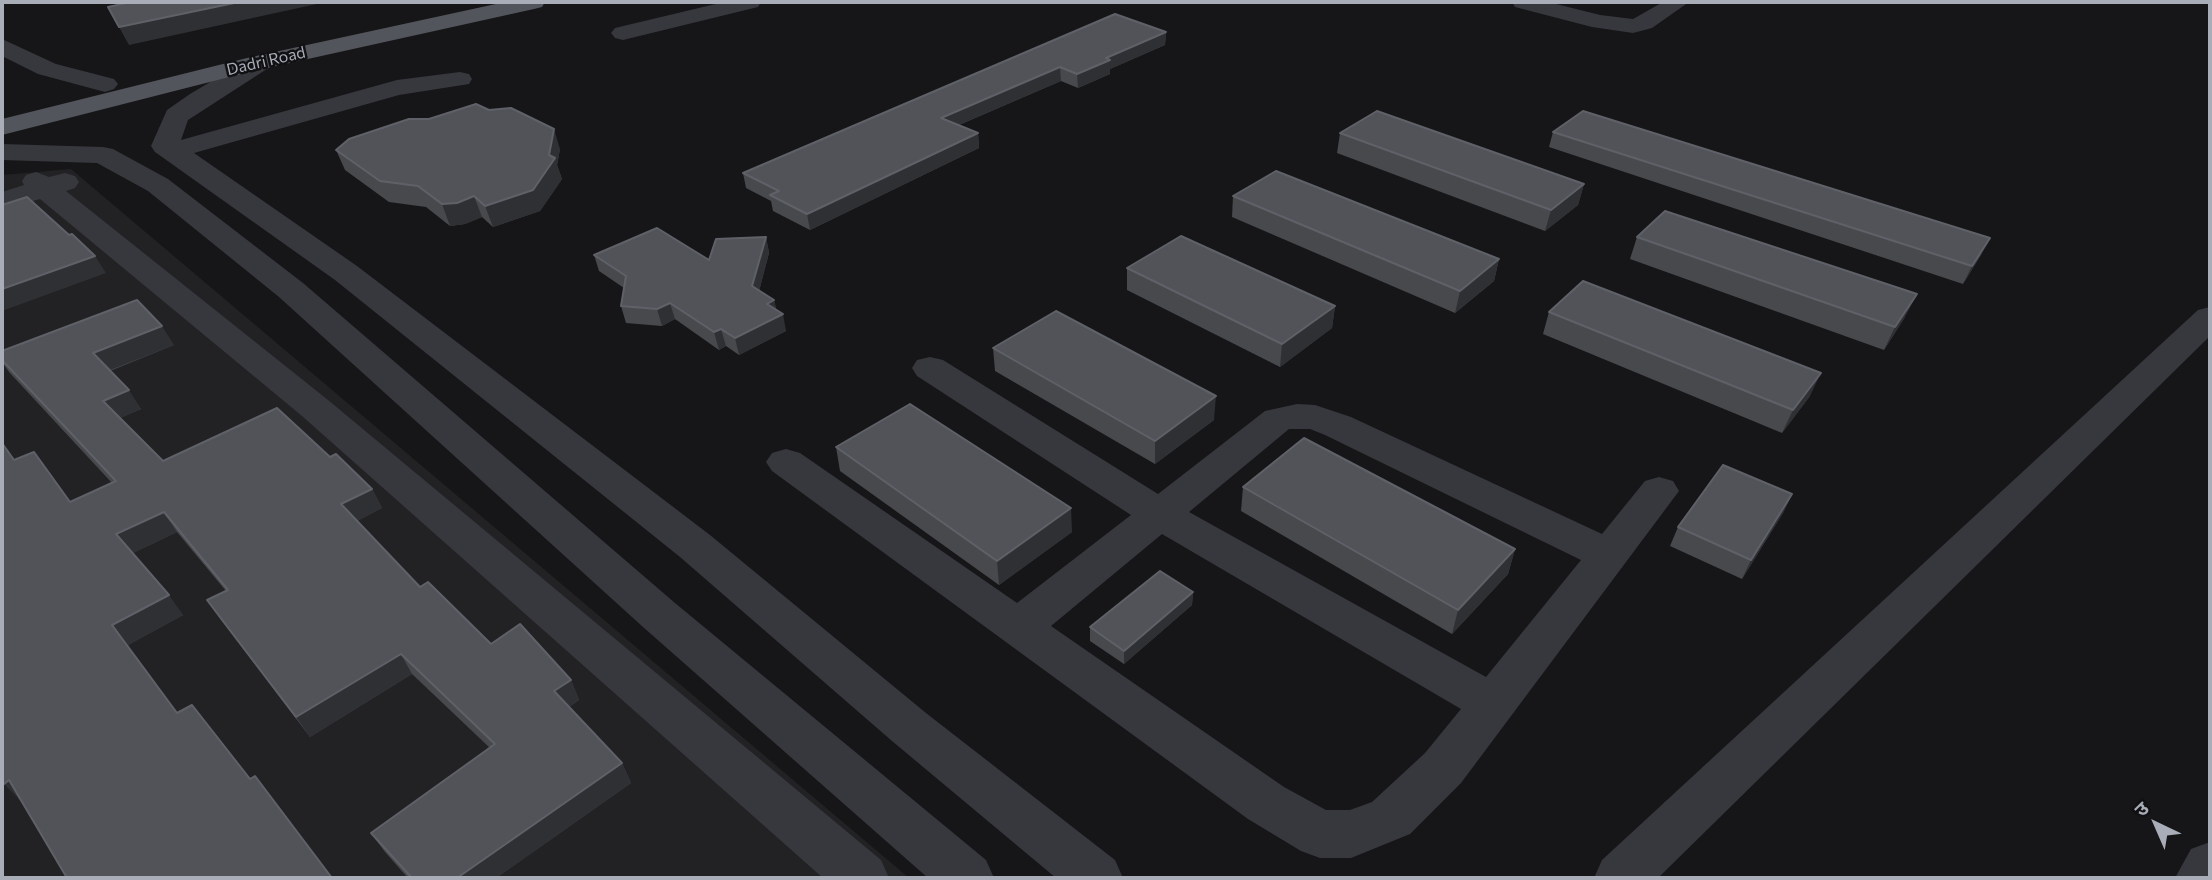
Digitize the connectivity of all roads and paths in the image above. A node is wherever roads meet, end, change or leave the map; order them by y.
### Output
1 (464, 2) edge
2 (533, 2) edge
3 (750, 2) edge
4 (1523, 2) edge
5 (1591, 2) edge
6 (1638, 2) edge
7 (1678, 2) edge
8 (623, 33) dead end
9 (2, 46) edge
10 (261, 62) junction
11 (460, 79) dead end
12 (105, 84) junction
13 (2, 111) edge
14 (2, 127) edge
15 (172, 151) junction
16 (2, 152) edge
17 (118, 160) junction
18 (224, 188) junction
19 (21, 190) edge
20 (181, 203) junction
21 (2210, 317) edge
22 (930, 368) dead end
23 (786, 462) dead end
24 (1659, 491) dead end
25 (1160, 514) junction
26 (1609, 555) junction
27 (1018, 627) junction
28 (1493, 704) junction
29 (2210, 867) edge
30 (862, 878) edge
31 (967, 878) edge
32 (1096, 878) edge
33 (1621, 878) edge
34 (2202, 878) edge

1 - 12 main road, Dadri Road
2 - 10 main road, Dadri Road
3 - 8 street
4 - 7 street
5 - 6 street
9 - 12 street
10 - 14 main road, Dadri Road
10 - 15 street
11 - 15 street
12 - 13 main road, Dadri Road
15 - 18 street
16 - 17 street
17 - 19 street
17 - 20 street
18 - 20 street
18 - 32 street
19 - 30 street
20 - 31 street
21 - 33 street
22 - 25 street
23 - 27 street
24 - 26 street
25 - 26 street
25 - 27 street
25 - 28 street
26 - 28 street
27 - 28 street
29 - 34 street

